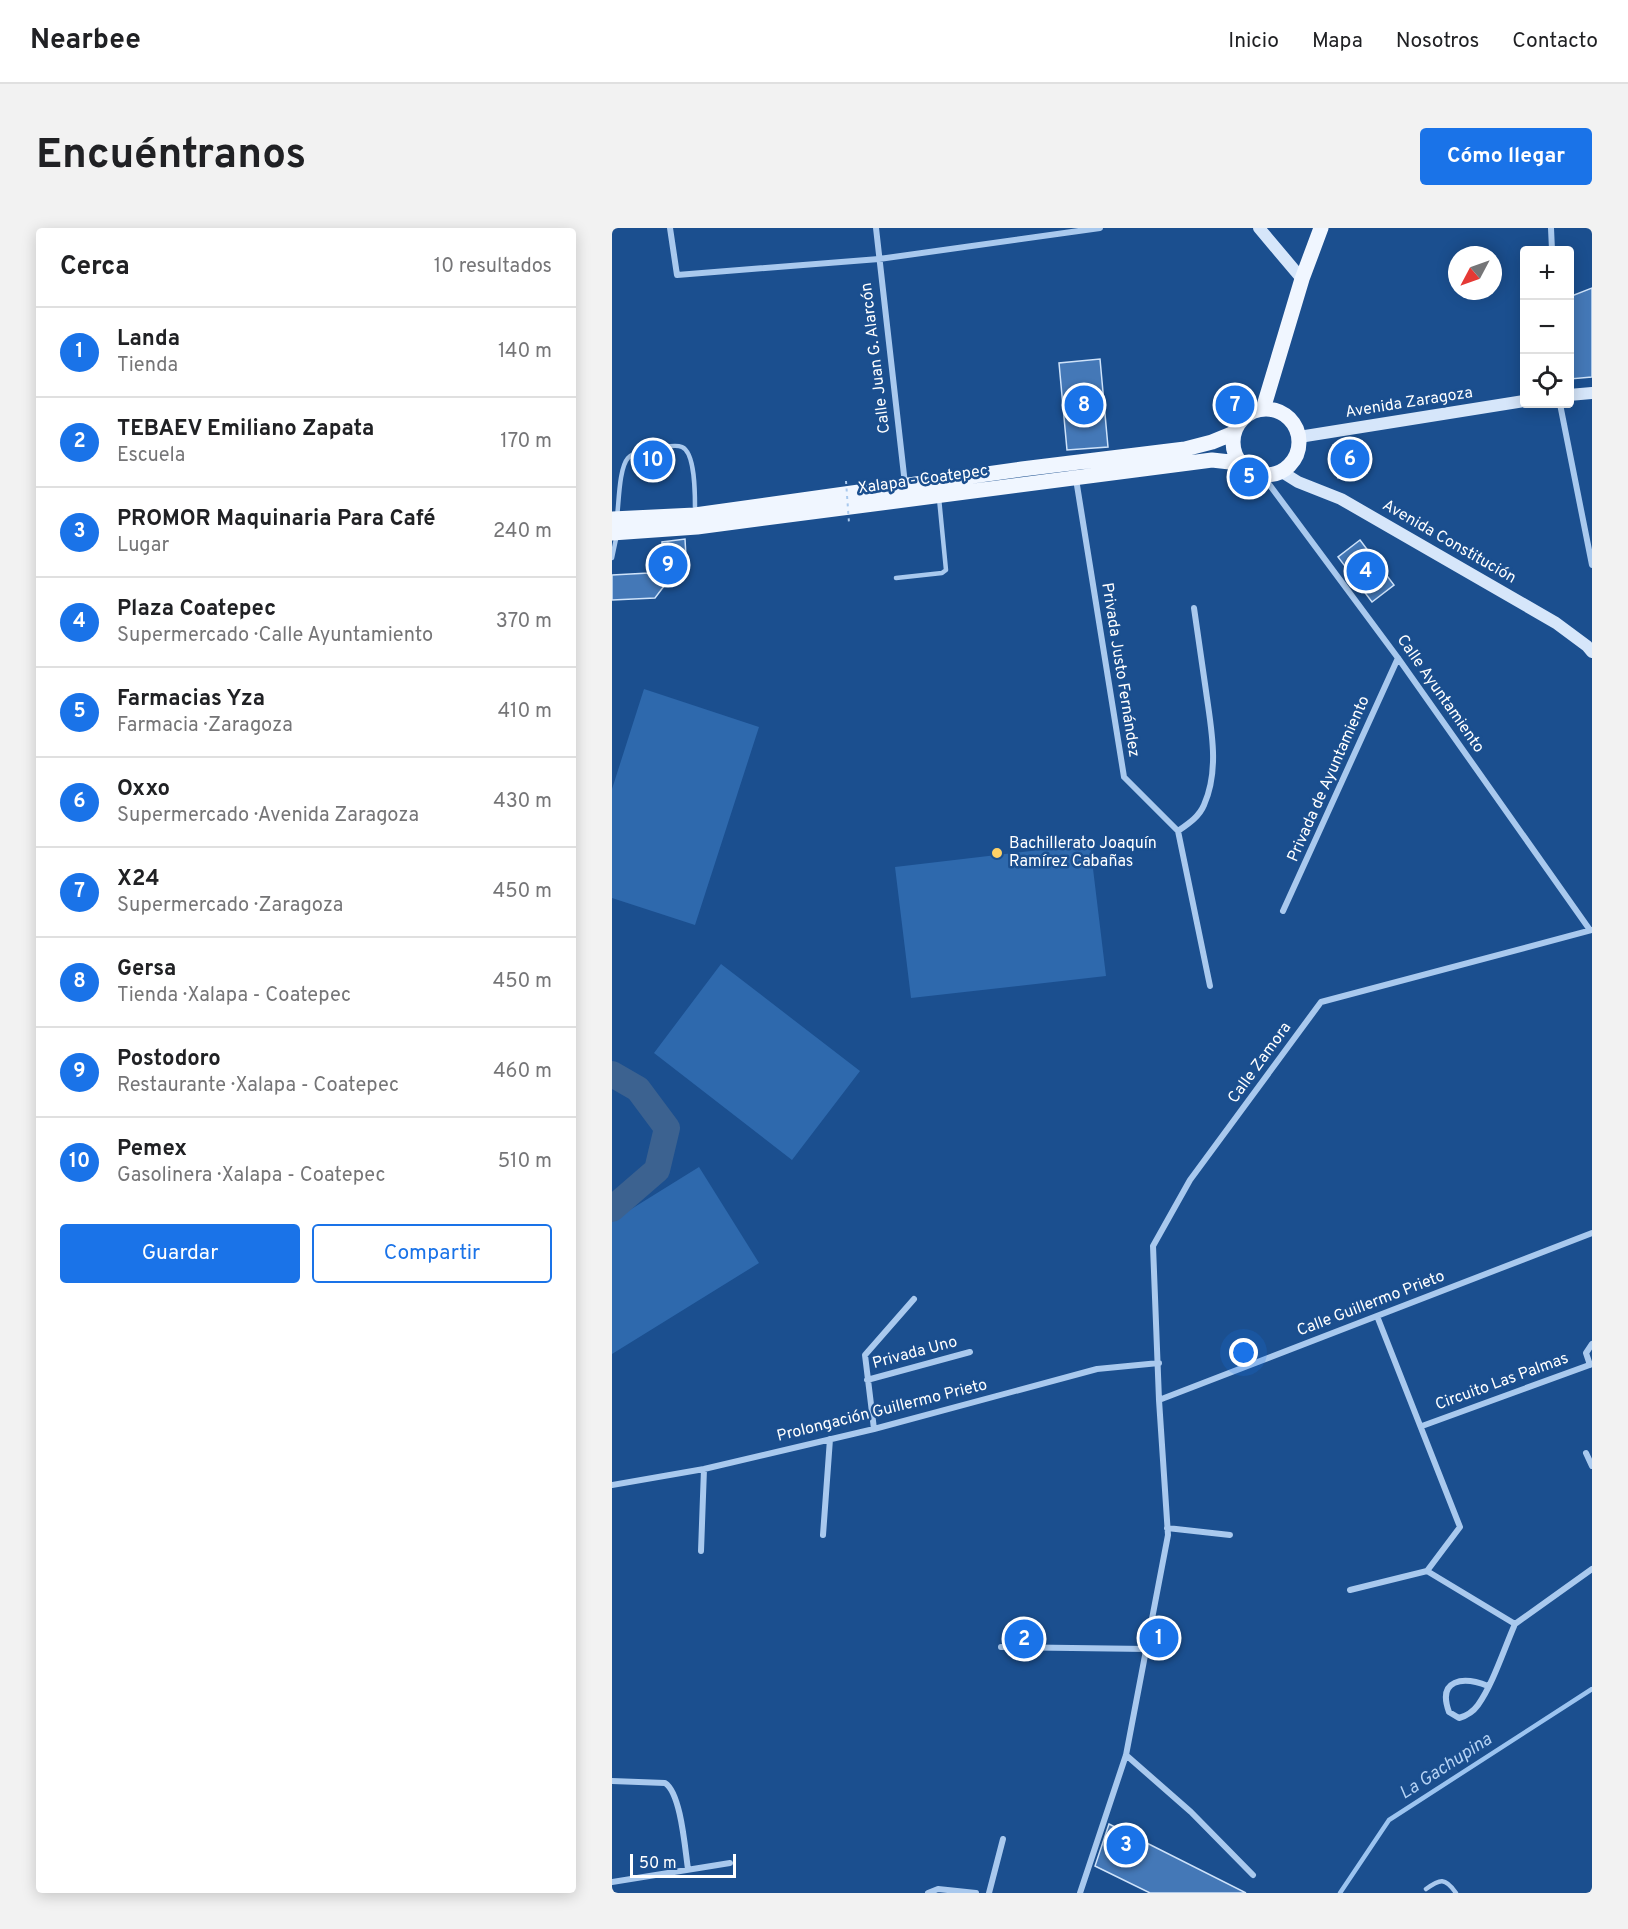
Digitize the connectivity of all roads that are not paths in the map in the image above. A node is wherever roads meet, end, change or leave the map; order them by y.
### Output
1 (670, 228) edge
2 (876, 228) edge
3 (1100, 228) edge
4 (1259, 228) edge
5 (1321, 228) edge
6 (1551, 228) edge
7 (1552, 246) edge
8 (879, 259) junction
9 (1302, 279) junction
10 (1592, 393) edge
11 (1574, 395) edge
12 (1520, 402) edge
13 (1561, 408) edge
14 (1263, 409) junction
15 (1234, 433) junction
16 (1299, 436) junction
17 (1239, 463) junction
18 (1282, 472) junction
19 (1263, 476) junction
20 (1076, 477) junction
21 (905, 485) junction
22 (939, 496) junction
23 (696, 521) junction
24 (614, 526) edge
25 (612, 558) edge
26 (1592, 565) edge
27 (896, 579) dead end
28 (1194, 608) dead end
29 (1592, 652) edge
30 (1398, 658) junction
31 (1178, 831) junction
32 (1283, 910) dead end
33 (1591, 930) edge
34 (1209, 986) dead end
35 (1592, 1233) edge
36 (914, 1299) dead end
37 (1377, 1316) junction
38 (1592, 1344) edge
39 (970, 1352) dead end
40 (1159, 1363) junction
41 (1591, 1364) edge
42 (867, 1380) junction
43 (1159, 1400) junction
44 (1422, 1426) junction
45 (874, 1429) junction
46 (830, 1439) junction
47 (1586, 1454) dead end
48 (1592, 1466) edge
49 (704, 1468) junction
50 (612, 1485) edge
51 (1167, 1528) junction
52 (823, 1535) dead end
53 (1230, 1535) dead end
54 (701, 1551) dead end
55 (1592, 1569) edge
56 (1427, 1571) junction
57 (1350, 1590) dead end
58 (1515, 1624) junction
59 (1001, 1647) dead end
60 (1147, 1648) junction
61 (1488, 1686) junction
62 (1126, 1755) junction
63 (612, 1781) edge
64 (1003, 1839) dead end
65 (730, 1863) dead end
66 (688, 1869) junction
67 (1253, 1875) dead end
68 (612, 1882) edge
69 (1426, 1889) dead end
70 (928, 1893) edge
71 (976, 1893) edge
72 (989, 1893) edge
73 (1080, 1893) edge
74 (1456, 1893) edge

1 - 8 street
2 - 8 street, Calle Juan G. Alarcón
3 - 8 street
4 - 9 main road
5 - 9 main road
6 - 7 street
8 - 21 street, Calle Juan G. Alarcón
9 - 14 main road
10 - 11 main road
12 - 16 main road, Avenida Zaragoza
13 - 26 street
14 - 15 main road
14 - 16 main road
15 - 17 main road
15 - 21 main road, Xalapa - Coatepec
16 - 18 main road
17 - 19 main road
17 - 20 main road, Xalapa - Coatepec
18 - 19 main road
18 - 29 main road, Avenida Constitución
19 - 30 street, Calle Ayuntamiento
20 - 22 main road, Xalapa - Coatepec
20 - 31 street, Privada Justo Fernández
21 - 23 main road, Xalapa - Coatepec
22 - 23 main road, Xalapa - Coatepec
22 - 27 lane
23 - 24 main road, Xalapa - Coatepec
23 - 24 lane
24 - 25 lane
28 - 31 street
30 - 32 street, Privada de Ayuntamiento
30 - 33 street, Calle Ayuntamiento
31 - 34 street
33 - 40 street, Calle Zamora
35 - 37 street, Calle Guillermo Prieto
36 - 42 street
37 - 43 street, Calle Guillermo Prieto
37 - 44 street, Circuito Las Palmas
38 - 41 street
39 - 42 street, Privada Uno
40 - 43 street, Calle Zamora
40 - 45 street, Prolongación Guillermo Prieto
41 - 44 street, Circuito Las Palmas
42 - 45 street
43 - 51 street, Calle Zamora
44 - 56 street, Circuito Las Palmas
45 - 46 street, Prolongación Guillermo Prieto
46 - 49 street, Prolongación Guillermo Prieto
46 - 52 street
47 - 48 street
49 - 50 street, Prolongación Guillermo Prieto
49 - 54 street
51 - 53 street
51 - 60 street, Calle Zamora
55 - 58 street
56 - 57 street
56 - 58 street
58 - 61 street
59 - 60 street
60 - 62 street, Calle Zamora
61 - 61 street
62 - 67 street
62 - 73 street, Calle Zamora
63 - 66 street
64 - 72 street
65 - 66 street
66 - 68 street
69 - 74 lane
70 - 71 street

